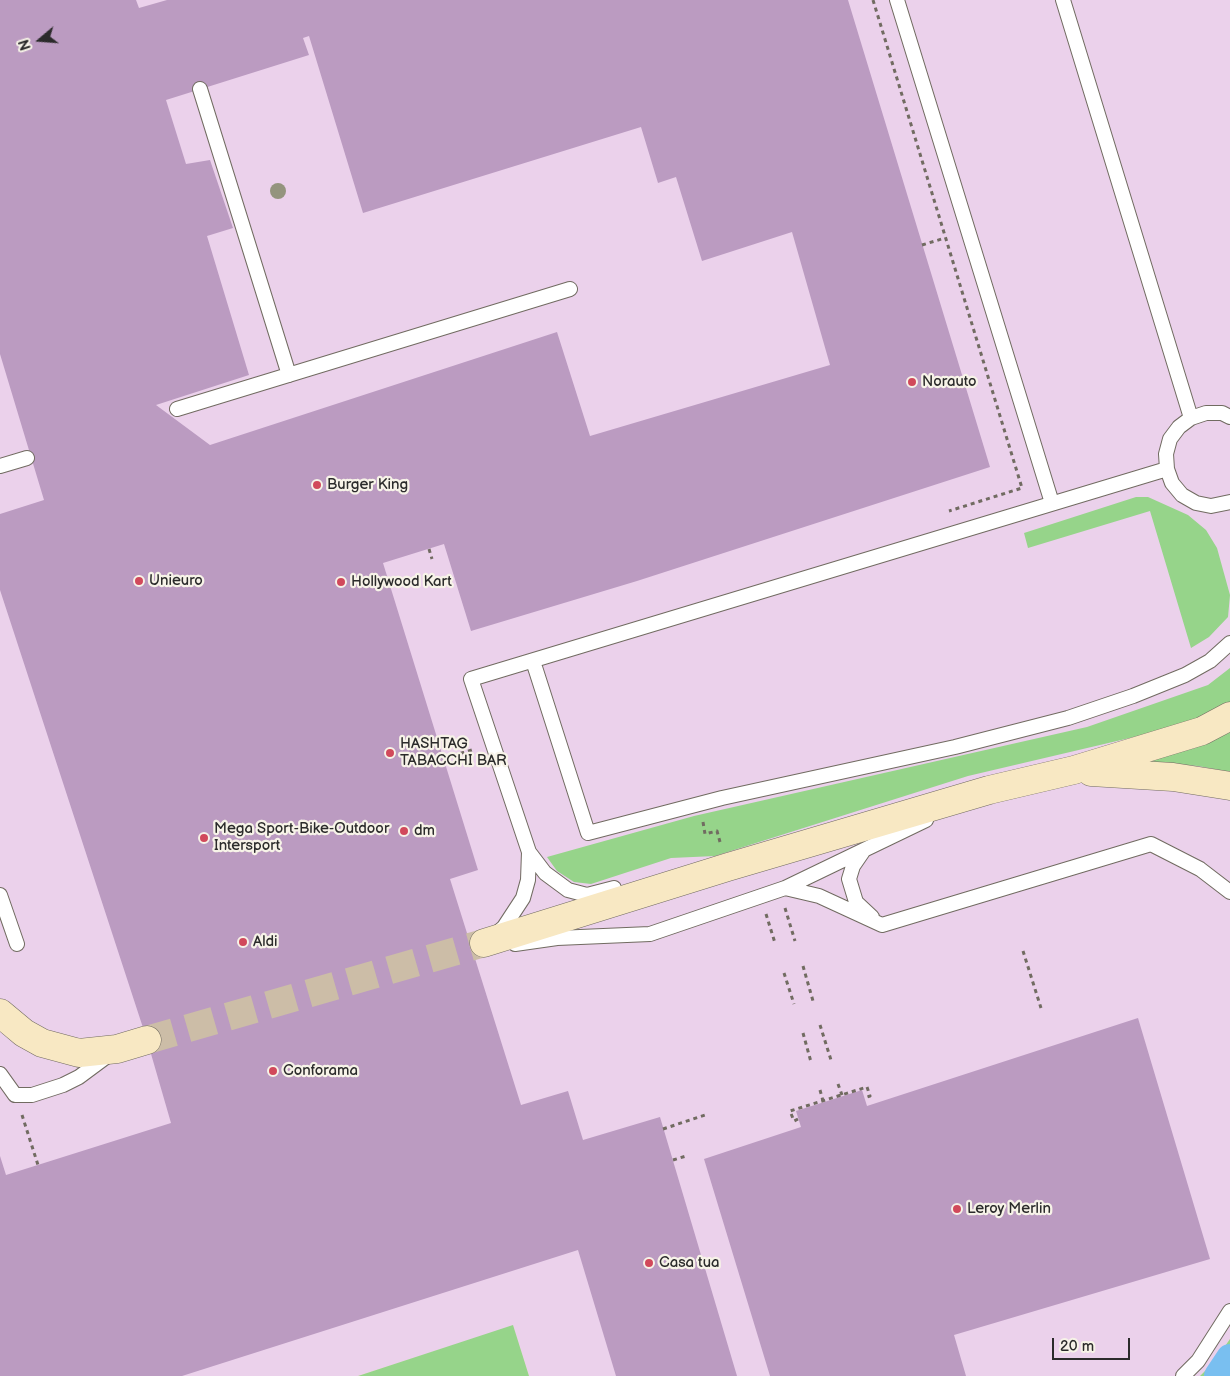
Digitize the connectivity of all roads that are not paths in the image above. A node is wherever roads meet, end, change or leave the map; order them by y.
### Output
1 (897, 0) edge
2 (1063, 0) edge
3 (200, 89) dead end
4 (570, 289) dead end
5 (289, 375) junction
6 (177, 409) dead end
7 (1230, 416) edge
8 (1191, 418) junction
9 (26, 458) dead end
10 (0, 466) edge
11 (1167, 469) junction
12 (1052, 503) junction
13 (1229, 507) edge
14 (1230, 643) edge
15 (533, 660) junction
16 (1230, 716) edge
17 (1074, 770) junction
18 (1230, 786) edge
19 (989, 790) junction
20 (864, 850) junction
21 (529, 852) junction
22 (710, 872) junction
23 (1230, 892) edge
24 (784, 894) junction
25 (0, 895) edge
26 (882, 926) junction
27 (484, 943) junction
28 (16, 944) dead end
29 (0, 1013) edge
30 (147, 1040) tunnel mouth
31 (117, 1049) junction
32 (0, 1074) edge
33 (1230, 1311) edge
34 (1183, 1376) edge

1 - 12 lane
2 - 8 lane
3 - 5 lane
4 - 5 lane
5 - 6 lane
7 - 8 lane
8 - 11 lane
9 - 10 lane
11 - 12 lane
11 - 13 lane
12 - 15 lane
14 - 15 lane
15 - 21 lane
16 - 17 street
17 - 18 street
17 - 19 street
19 - 20 lane
19 - 22 street
20 - 24 lane
20 - 26 lane
21 - 22 lane
21 - 27 lane
22 - 27 street
23 - 26 lane
24 - 26 lane
24 - 27 lane
25 - 28 lane
29 - 31 street
30 - 31 street
31 - 32 lane
33 - 34 lane

